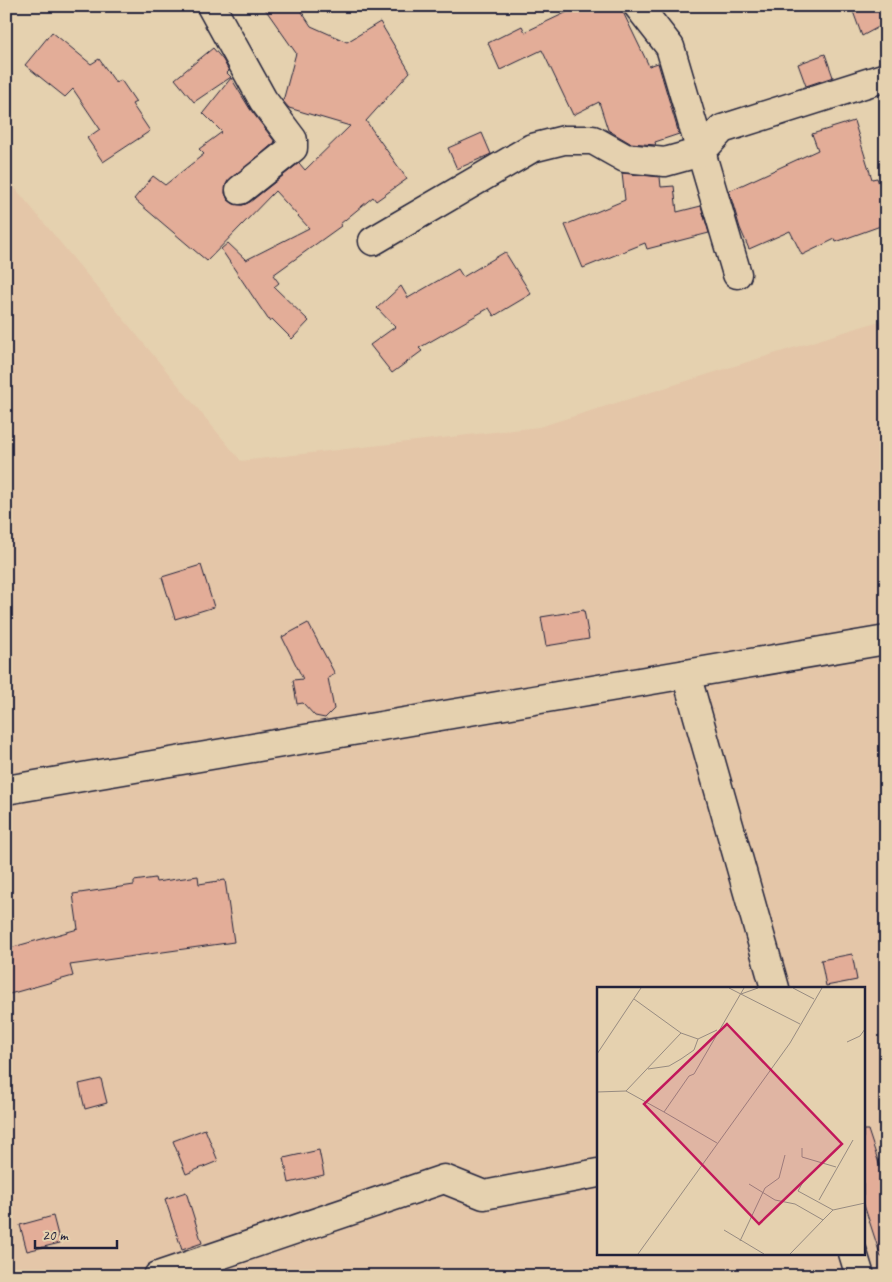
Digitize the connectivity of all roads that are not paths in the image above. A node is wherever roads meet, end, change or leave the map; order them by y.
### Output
1 (211, 6) edge
2 (638, 6) edge
3 (886, 77) edge
4 (701, 152) junction
5 (240, 190) dead end
6 (374, 241) dead end
7 (737, 274) dead end
8 (886, 640) edge
9 (686, 674) junction
10 (6, 790) edge
11 (774, 987) edge
12 (597, 1173) edge
13 (853, 1254) edge
14 (158, 1276) edge
15 (860, 1276) edge

1 - 5 street
2 - 4 street
3 - 4 street
4 - 6 street
4 - 7 street
8 - 9 street
9 - 10 street
9 - 11 street
12 - 14 street
13 - 15 street

